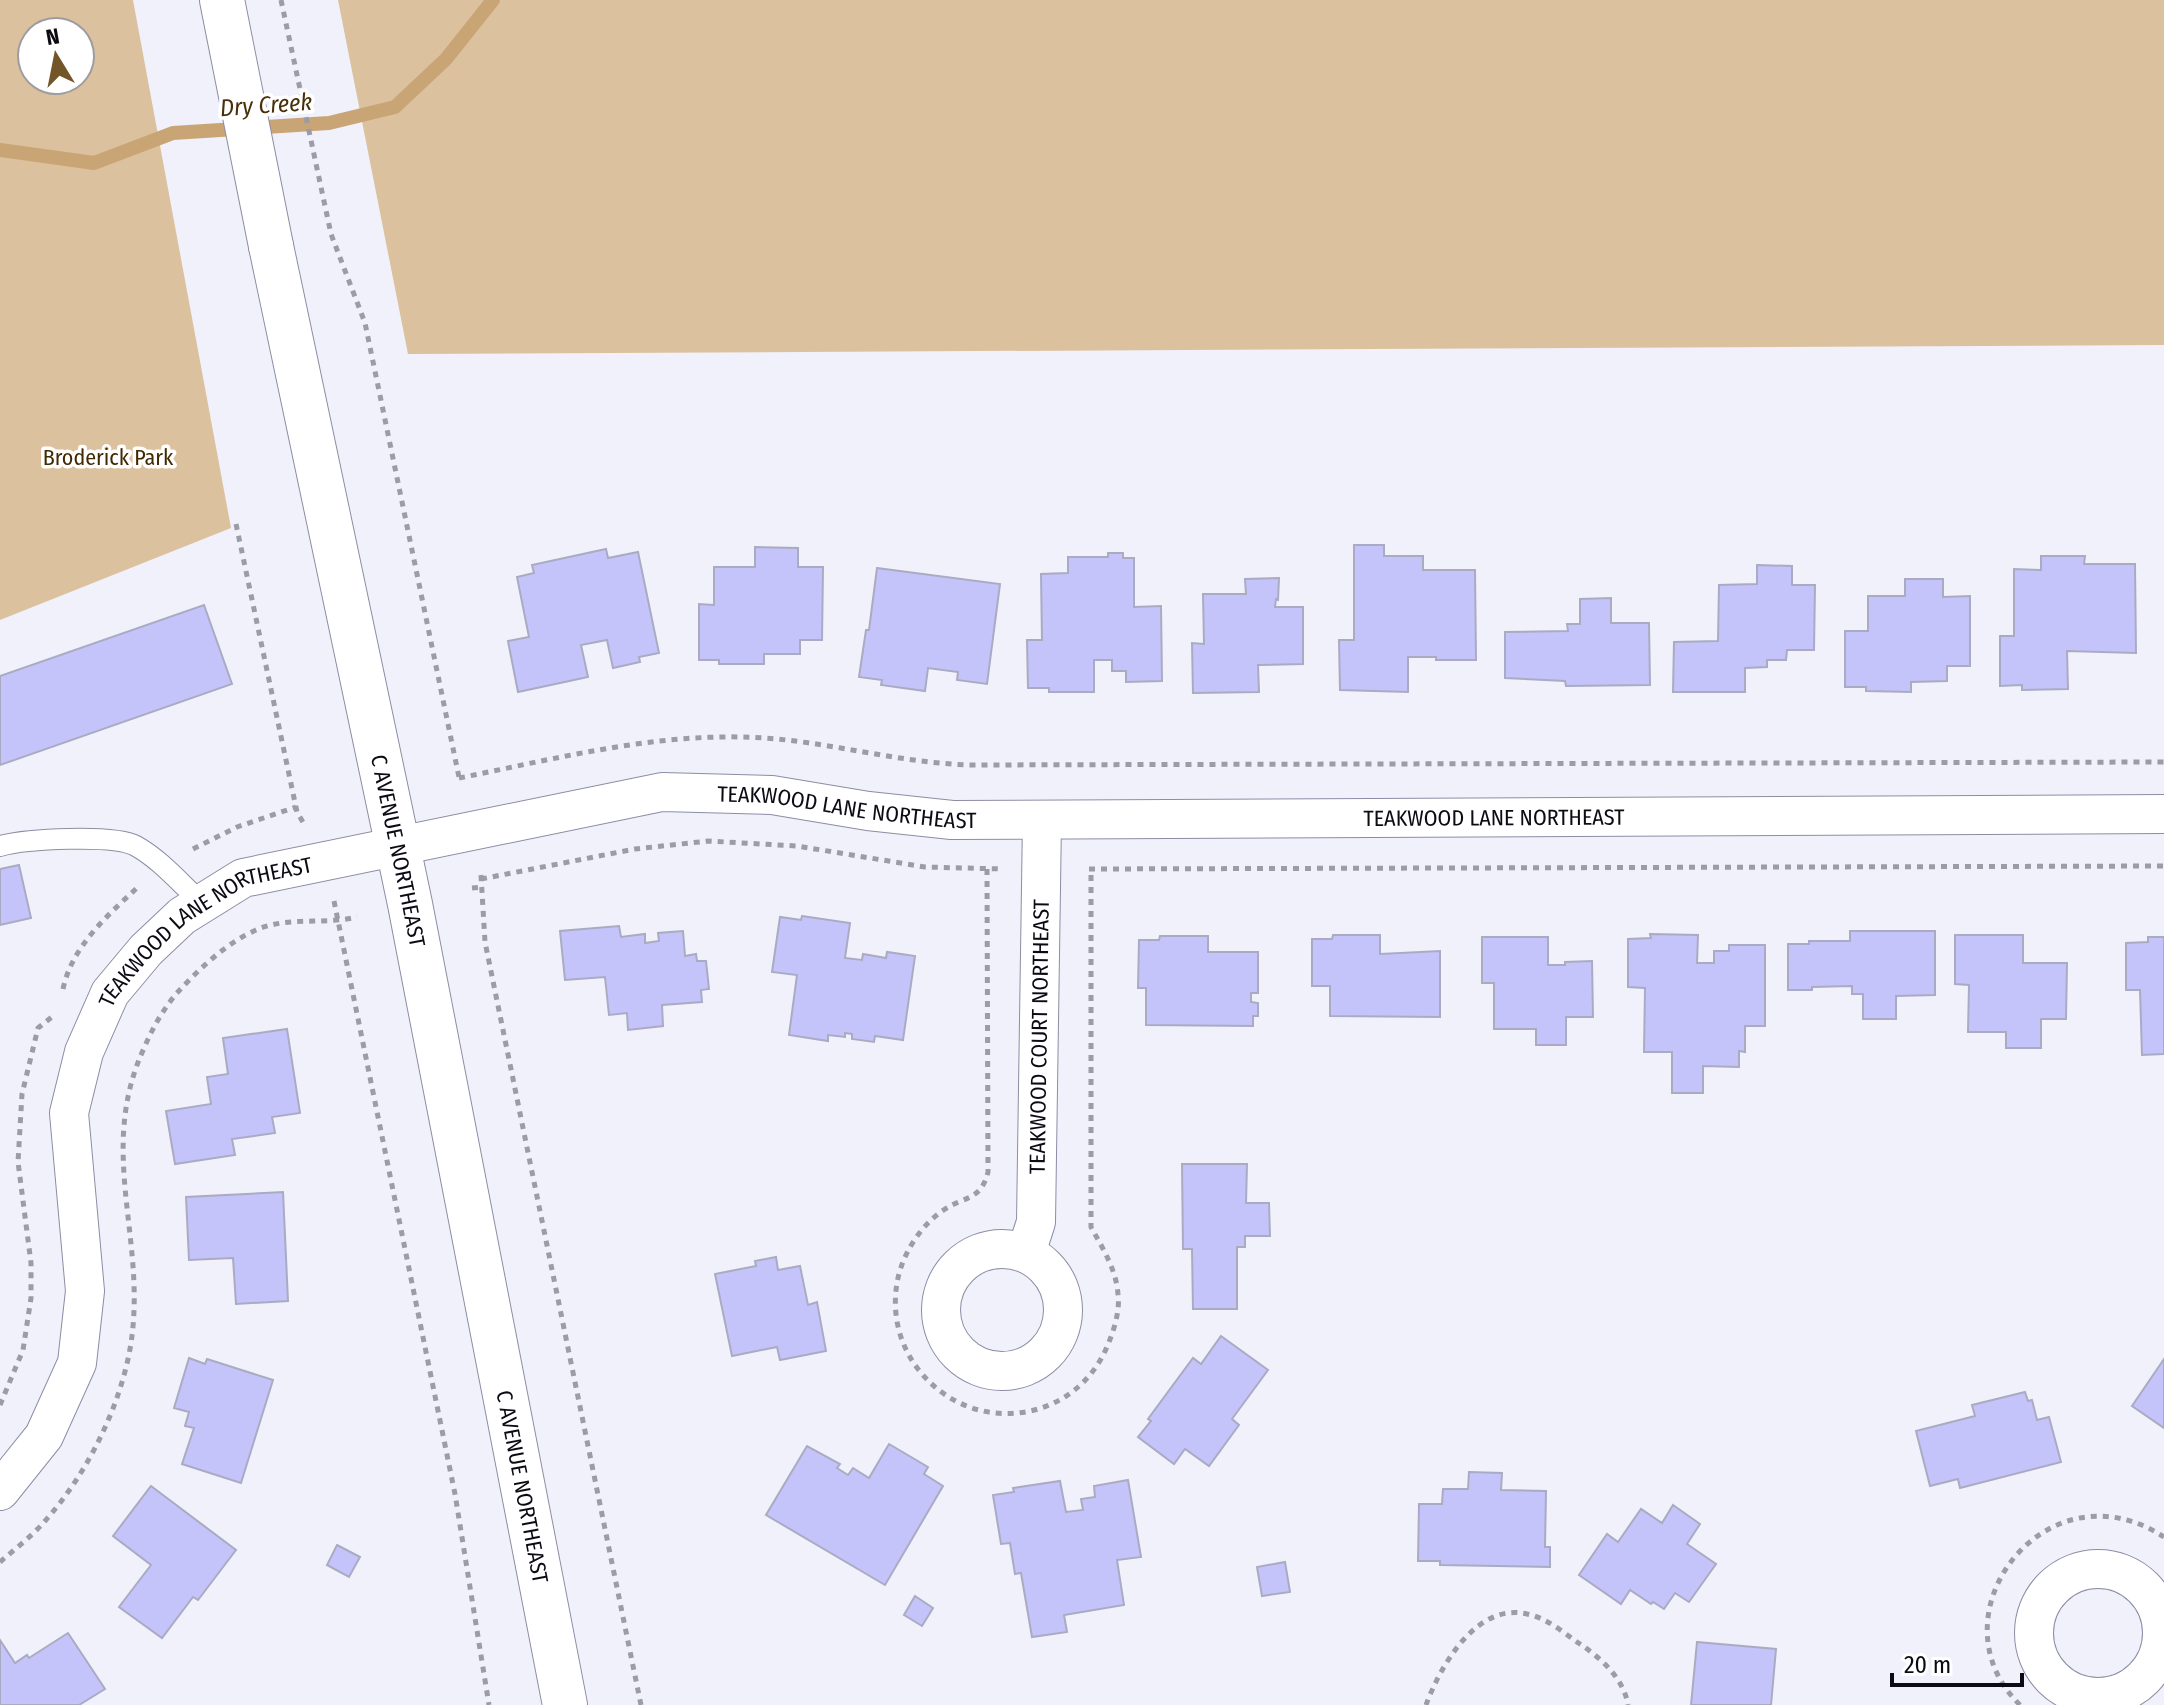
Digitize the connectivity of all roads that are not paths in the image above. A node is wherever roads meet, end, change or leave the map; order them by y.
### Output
1 (222, 0) edge
2 (2164, 814) edge
3 (1042, 820) junction
4 (0, 846) edge
5 (398, 846) junction
6 (202, 903) junction
7 (1026, 1253) dead end
8 (0, 1491) edge
9 (565, 1705) edge

1 - 5 main road, C AVENUE NORTHEAST
2 - 3 street, TEAKWOOD LANE NORTHEAST
3 - 5 street, TEAKWOOD LANE NORTHEAST
3 - 7 street, TEAKWOOD COURT NORTHEAST
4 - 6 lane
5 - 6 street, TEAKWOOD LANE NORTHEAST
5 - 9 main road, C AVENUE NORTHEAST
6 - 8 street, TEAKWOOD LANE NORTHEAST

